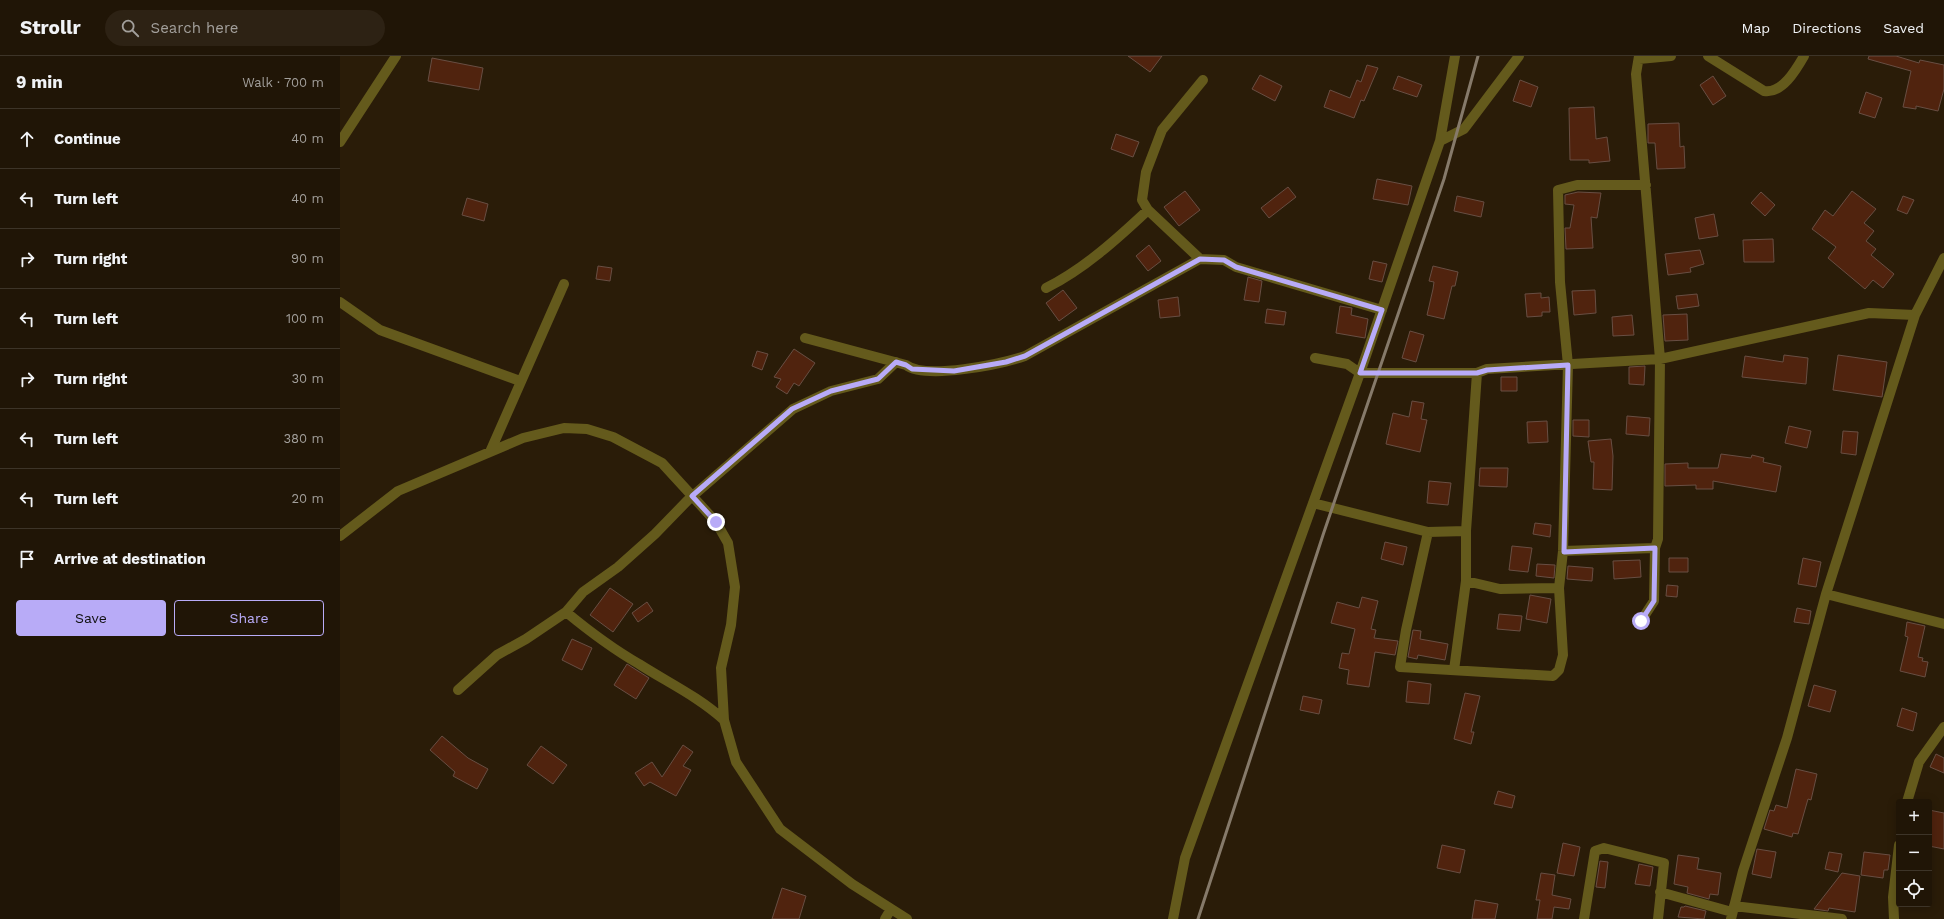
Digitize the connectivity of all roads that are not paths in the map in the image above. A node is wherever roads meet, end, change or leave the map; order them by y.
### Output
1 (396, 56) edge
2 (1455, 56) edge
3 (1519, 56) edge
4 (1671, 56) edge
5 (1708, 56) edge
6 (1804, 56) edge
7 (1639, 57) edge
8 (1203, 80) dead end
9 (1440, 141) junction
10 (340, 142) edge
11 (1646, 186) junction
12 (1148, 210) junction
13 (1944, 258) edge
14 (1200, 259) junction
15 (564, 284) dead end
16 (1046, 288) dead end
17 (340, 302) edge
18 (1382, 310) junction
19 (1915, 315) junction
20 (805, 338) dead end
21 (1315, 358) dead end
22 (1660, 359) junction
23 (896, 362) junction
24 (1568, 365) junction
25 (1360, 373) junction
26 (1477, 373) junction
27 (520, 381) junction
28 (490, 452) junction
29 (692, 496) junction
30 (1313, 503) junction
31 (1466, 531) junction
32 (1428, 532) junction
33 (340, 536) edge
34 (1655, 548) junction
35 (1564, 552) junction
36 (1466, 582) junction
37 (1559, 588) junction
38 (1826, 594) junction
39 (566, 612) junction
40 (1641, 621) dead end
41 (1944, 624) edge
42 (1454, 670) junction
43 (458, 690) dead end
44 (724, 720) junction
45 (1944, 727) edge
46 (1907, 799) edge
47 (1896, 871) edge
48 (1660, 892) junction
49 (891, 909) junction
50 (1732, 912) edge
51 (884, 919) edge
52 (907, 919) edge
53 (1173, 919) edge
54 (1584, 919) edge
55 (1658, 919) edge
56 (1842, 919) edge
57 (1894, 919) edge

1 - 10 street
2 - 9 street
3 - 9 street
4 - 7 street
5 - 6 street
7 - 11 street
8 - 12 street
9 - 18 street
11 - 22 street
11 - 24 street
12 - 14 street
12 - 16 street
13 - 19 street
14 - 18 street
14 - 23 street
15 - 27 street
17 - 27 street
18 - 25 street
19 - 22 street
19 - 38 street
20 - 23 street
21 - 25 street
22 - 24 street
22 - 34 street
23 - 29 street
24 - 26 street
24 - 35 street
25 - 26 street
25 - 30 street
26 - 31 street
27 - 28 street
28 - 29 street
28 - 33 street
29 - 39 street
29 - 44 street
30 - 32 street
30 - 53 street
31 - 32 street
31 - 36 street
32 - 42 street
34 - 35 street
34 - 40 street
35 - 37 street
36 - 37 street
36 - 42 street
37 - 42 street
38 - 41 street
38 - 50 street
39 - 43 street
39 - 44 street
44 - 49 street
45 - 46 street
47 - 57 street
48 - 50 street
48 - 54 street
48 - 55 street
49 - 51 street
49 - 52 street
50 - 56 street

